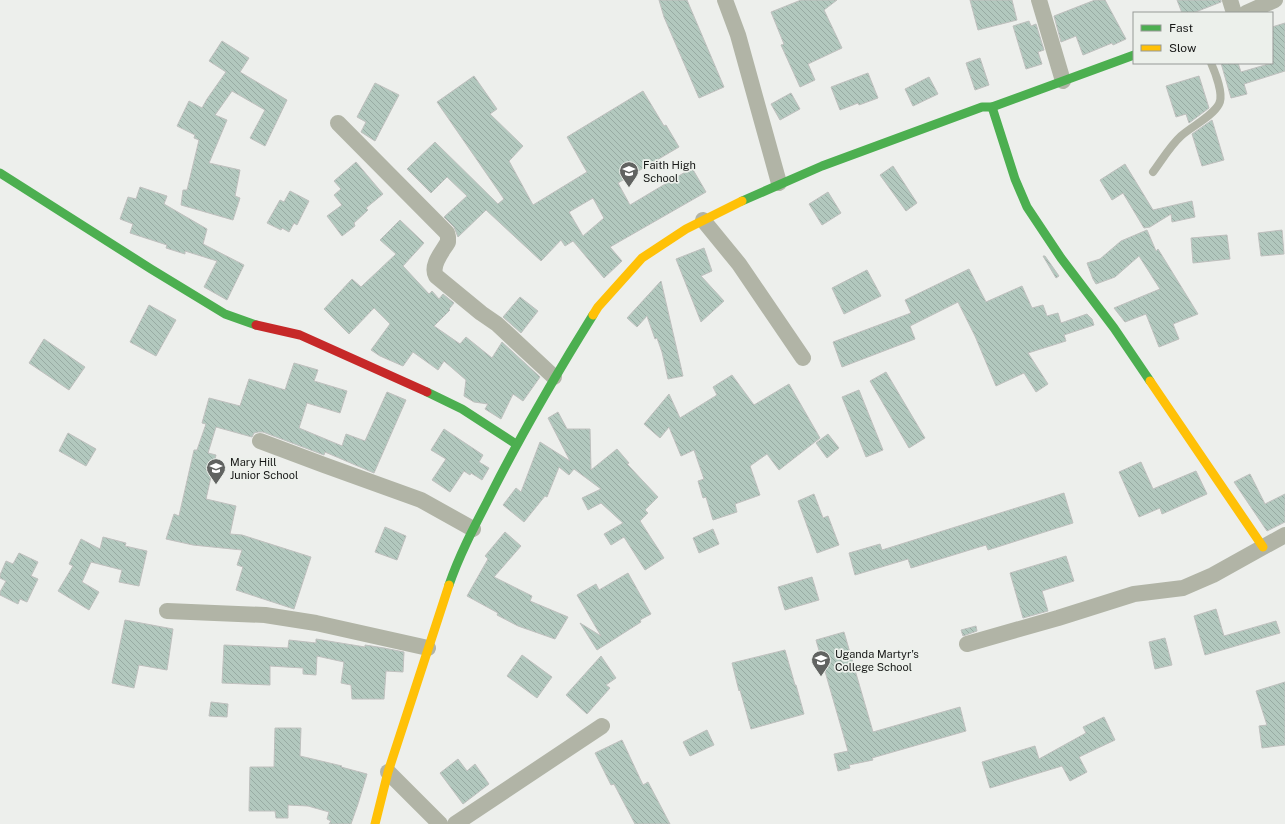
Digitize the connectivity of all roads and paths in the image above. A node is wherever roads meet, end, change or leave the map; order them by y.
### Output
1 (725, 0) edge
2 (1039, 0) edge
3 (1230, 0) edge
4 (1275, 0) edge
5 (1234, 12) edge
6 (1248, 12) edge
7 (1133, 55) edge
8 (1211, 64) edge
9 (1063, 81) junction
10 (992, 107) junction
11 (338, 124) dead end
12 (1153, 172) dead end
13 (0, 173) edge
14 (779, 184) junction
15 (703, 220) junction
16 (803, 358) dead end
17 (554, 376) junction
18 (260, 441) dead end
19 (516, 444) junction
20 (473, 529) junction
21 (1285, 535) edge
22 (1263, 547) junction
23 (167, 611) dead end
24 (967, 644) dead end
25 (428, 648) junction
26 (602, 726) dead end
27 (388, 772) junction
28 (375, 824) edge
29 (440, 824) edge
30 (455, 824) edge

1 - 14 street
2 - 9 street
3 - 5 street
4 - 6 street
7 - 9 street
8 - 12 lane
9 - 10 street
10 - 14 street
10 - 22 street
11 - 17 street
13 - 19 street
14 - 15 street
15 - 16 street
15 - 17 street
17 - 19 street
18 - 20 street
19 - 20 street
20 - 25 street
21 - 22 street
22 - 24 street
23 - 25 street
25 - 27 street
26 - 30 street
27 - 28 street
27 - 29 street

